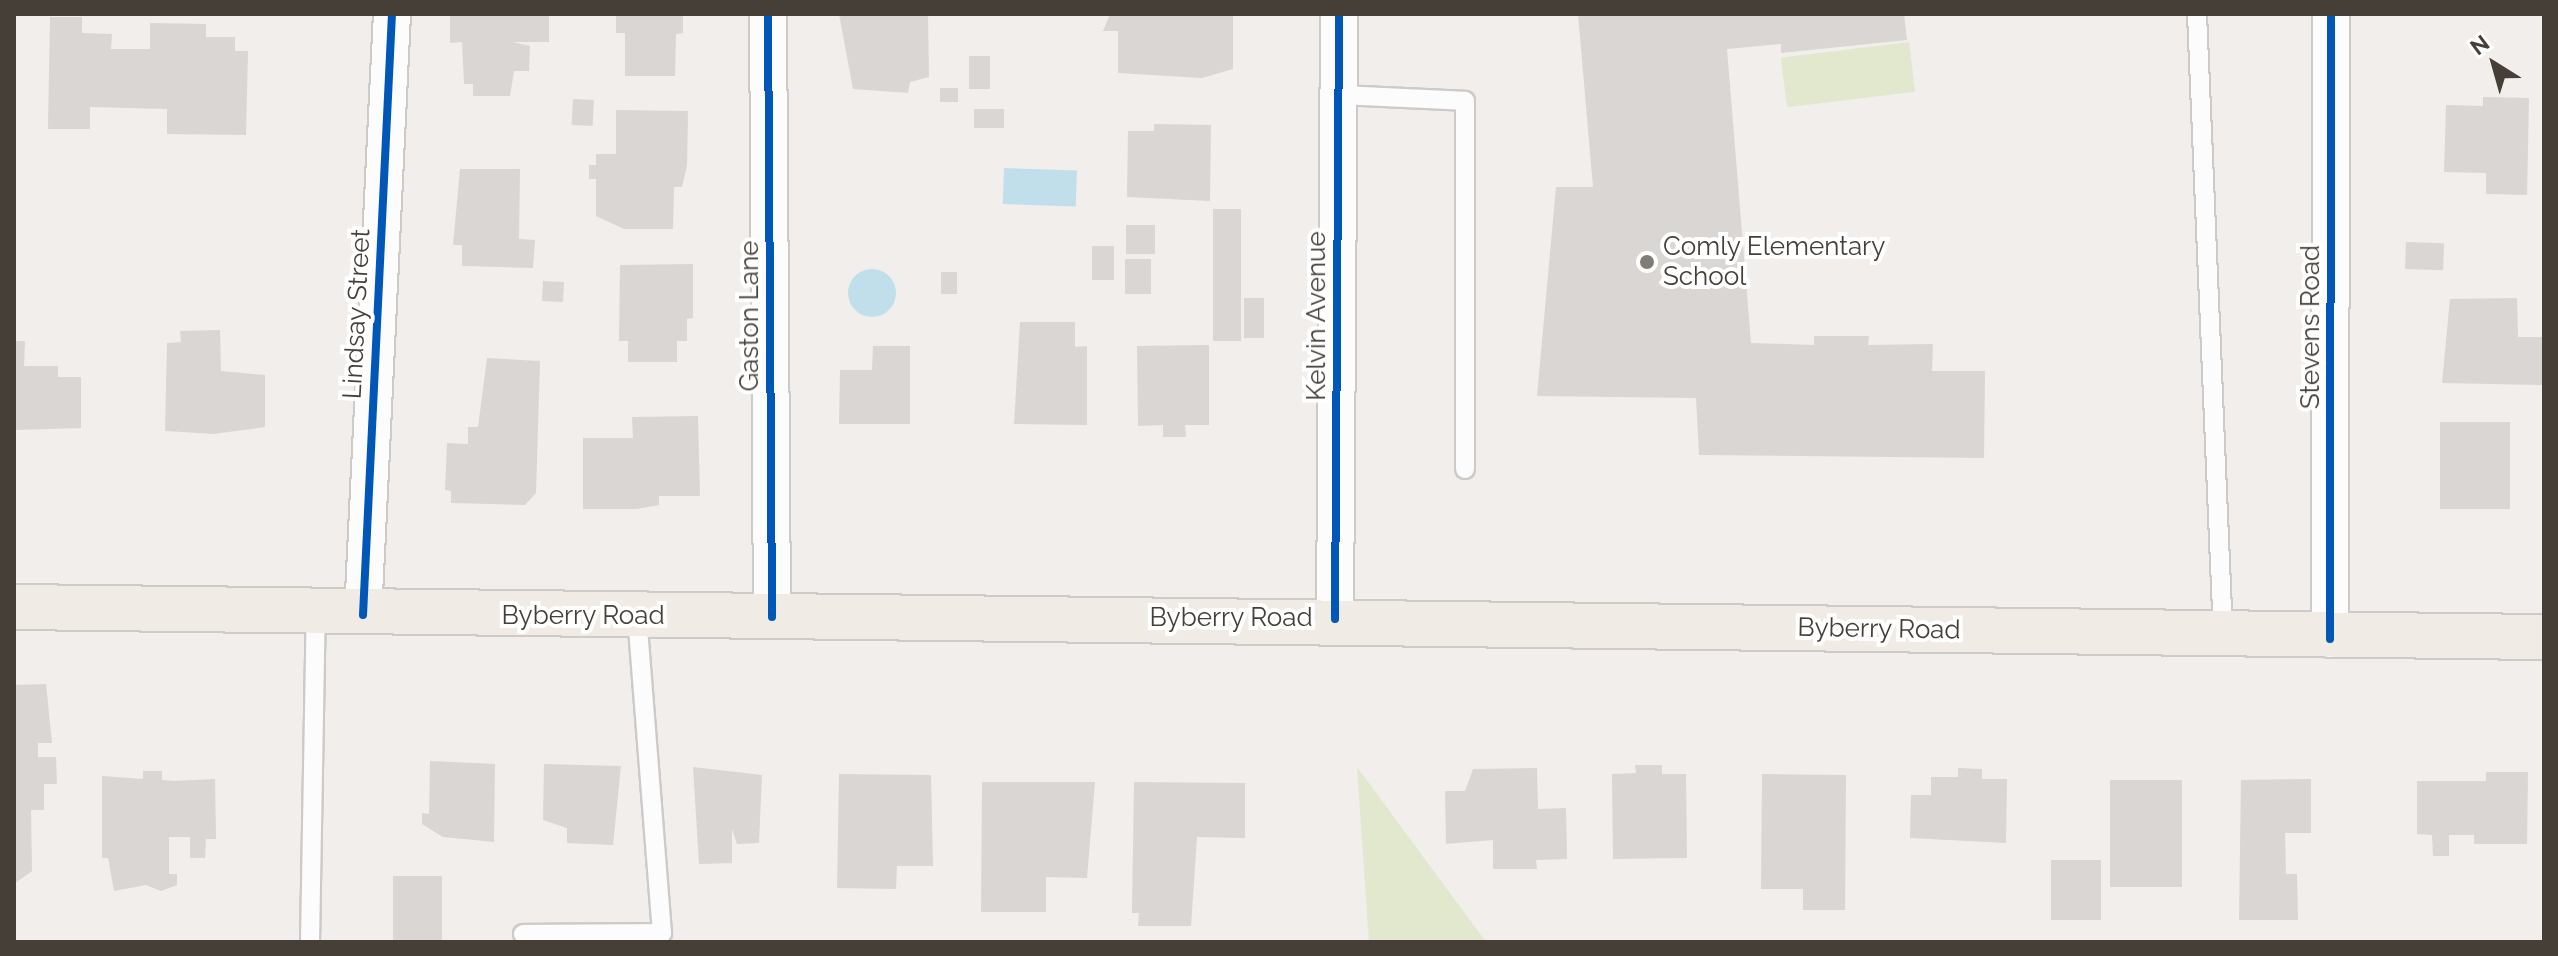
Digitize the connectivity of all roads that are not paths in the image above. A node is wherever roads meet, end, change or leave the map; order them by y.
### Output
1 (392, 14) edge
2 (768, 14) edge
3 (1339, 14) edge
4 (2197, 14) edge
5 (2331, 14) edge
6 (1339, 95) junction
7 (1465, 469) dead end
8 (14, 607) edge
9 (316, 614) junction
10 (363, 615) junction
11 (637, 616) junction
12 (772, 617) junction
13 (1335, 619) junction
14 (2223, 636) junction
15 (2544, 637) edge
16 (2330, 639) junction
17 (523, 934) dead end
18 (310, 942) edge

1 - 10 street, Lindsay Street
2 - 12 street, Gaston Lane
3 - 6 street, Kelvin Avenue
4 - 14 lane
5 - 16 street, Stevens Road
6 - 7 lane
6 - 13 street, Kelvin Avenue
8 - 9 main road, Byberry Road
9 - 10 main road, Byberry Road
9 - 18 lane
10 - 11 main road, Byberry Road
11 - 12 main road, Byberry Road
11 - 17 lane
12 - 13 main road, Byberry Road
13 - 14 main road, Byberry Road
14 - 16 main road, Byberry Road
15 - 16 main road, Byberry Road

